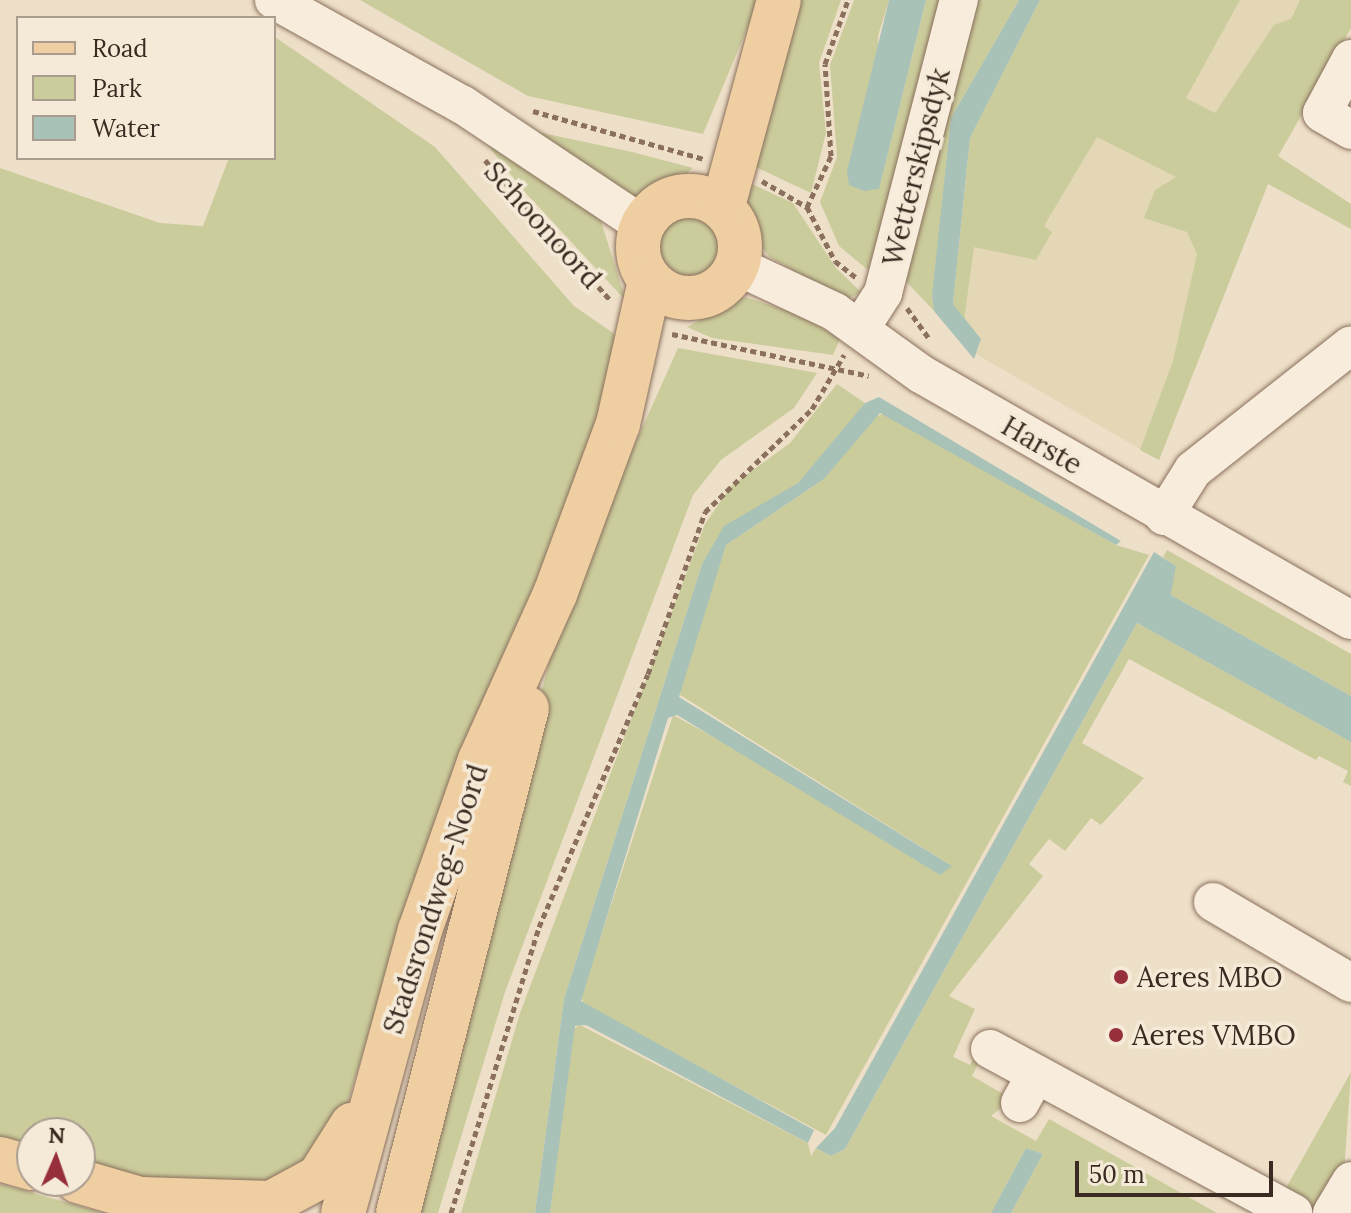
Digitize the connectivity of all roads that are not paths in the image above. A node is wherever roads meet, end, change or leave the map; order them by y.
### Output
1 (274, 0) edge
2 (959, 0) edge
3 (772, 18) edge
4 (1351, 59) edge
5 (1351, 130) edge
6 (712, 182) junction
7 (643, 225) junction
8 (737, 266) junction
9 (662, 309) junction
10 (860, 329) junction
11 (1351, 345) edge
12 (1164, 516) junction
13 (555, 594) junction
14 (1351, 620) edge
15 (1213, 902) dead end
16 (1351, 983) edge
17 (388, 1035) junction
18 (990, 1049) dead end
19 (1351, 1181) edge
20 (96, 1186) edge
21 (141, 1199) junction
22 (188, 1213) edge
23 (343, 1213) edge
24 (398, 1213) edge
25 (1293, 1213) edge
26 (1332, 1213) edge

1 - 7 street, Schoonoord
2 - 10 street, Wetterskipsdyk
3 - 6 main road
4 - 5 street
6 - 7 main road
6 - 8 main road
7 - 9 main road
8 - 9 main road
8 - 10 street, Harste
9 - 13 main road, Stadsrondweg-Noord
10 - 12 street, Harste
11 - 12 street
12 - 14 street, Harste
13 - 17 main road, Stadsrondweg-Noord
13 - 24 main road, Stadsrondweg-Noord
15 - 16 street
17 - 21 main road
17 - 23 main road, Stadsrondweg-Noord
18 - 25 street
19 - 26 street
20 - 21 main road
21 - 22 main road

